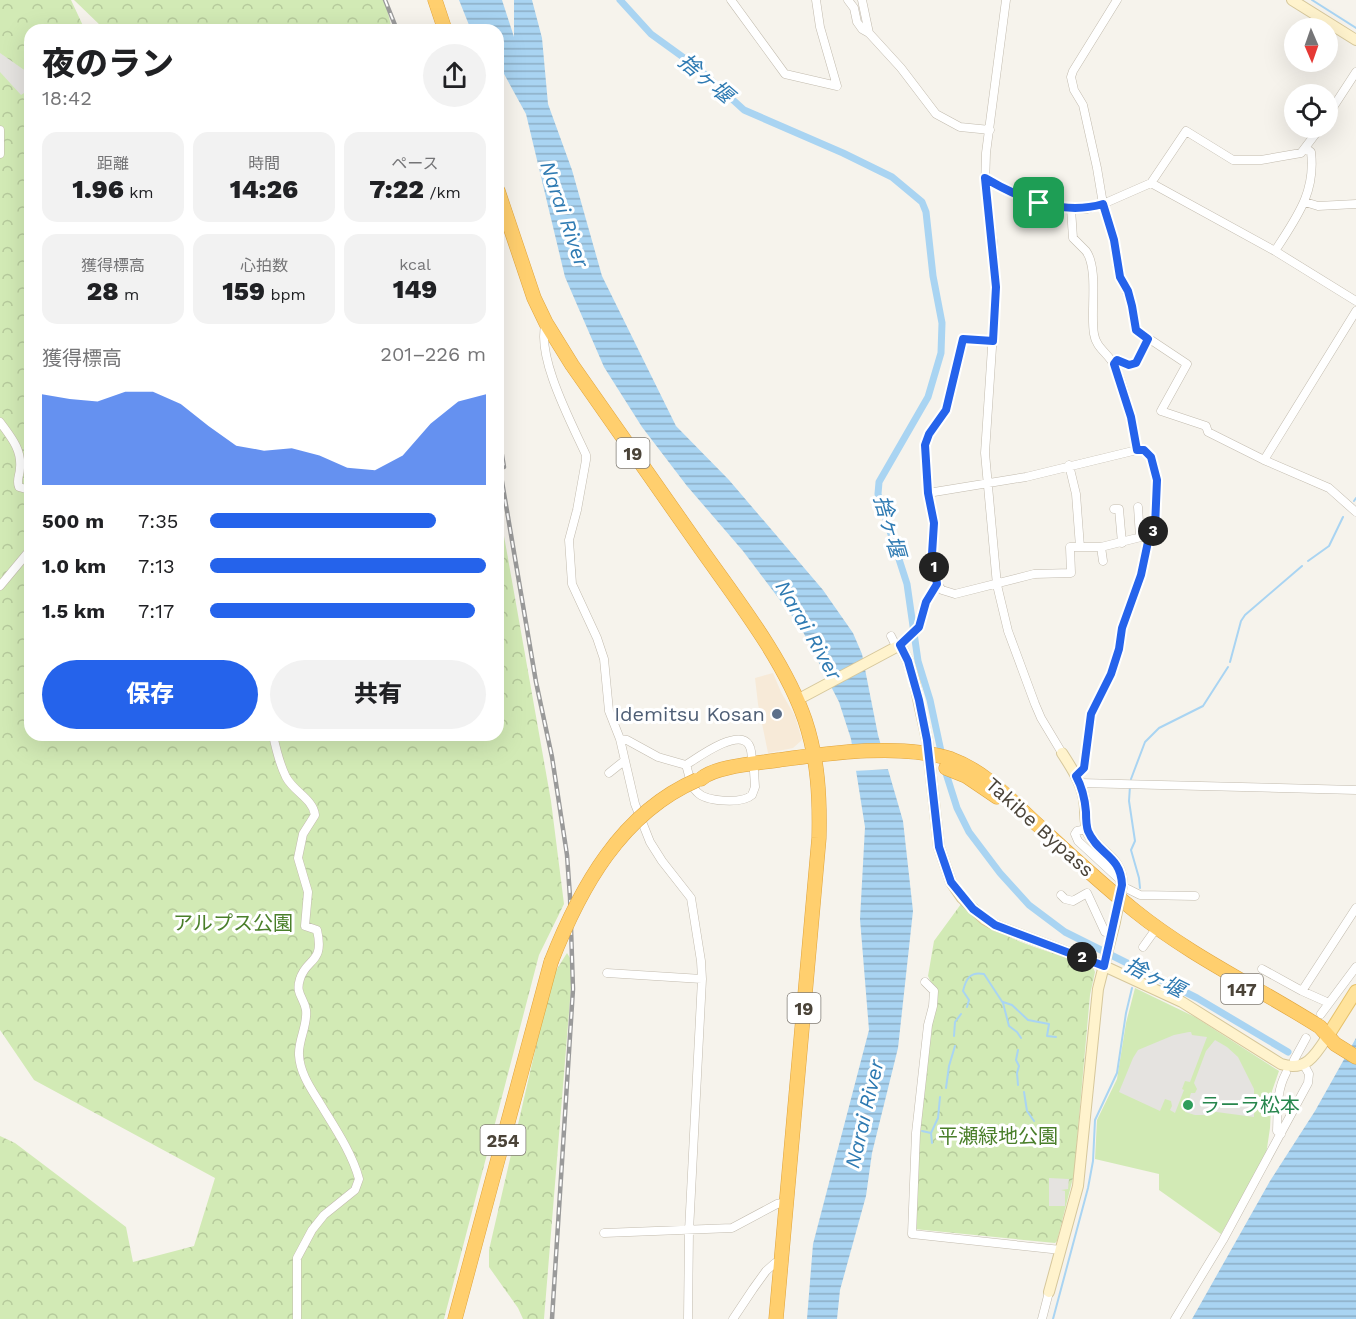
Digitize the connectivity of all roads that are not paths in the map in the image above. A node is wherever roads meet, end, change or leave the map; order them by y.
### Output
1 (435, 0) edge
2 (731, 0) edge
3 (816, 0) edge
4 (848, 0) edge
5 (862, 0) edge
6 (1006, 0) edge
7 (1117, 0) edge
8 (1292, 0) edge
9 (443, 24) edge
10 (869, 33) junction
11 (1356, 40) edge
12 (1356, 72) edge
13 (1338, 100) edge
14 (0, 130) edge
15 (990, 130) junction
16 (1313, 138) edge
17 (1306, 148) junction
18 (0, 154) edge
19 (985, 178) junction
20 (1151, 183) junction
21 (1305, 202) junction
22 (1103, 204) junction
23 (1356, 204) edge
24 (504, 209) edge
25 (1071, 209) junction
26 (1275, 251) junction
27 (1356, 301) edge
28 (1356, 311) edge
29 (546, 323) junction
30 (1148, 339) junction
31 (993, 341) junction
32 (1114, 364) junction
33 (0, 422) edge
34 (1137, 450) junction
35 (1264, 460) junction
36 (1070, 465) junction
37 (987, 482) junction
38 (24, 488) edge
39 (928, 493) junction
40 (1138, 507) dead end
41 (1114, 509) dead end
42 (1356, 513) edge
43 (1140, 537) junction
44 (1149, 537) junction
45 (1122, 543) junction
46 (1080, 547) junction
47 (1101, 547) junction
48 (24, 557) edge
49 (1103, 561) dead end
50 (937, 584) junction
51 (997, 585) junction
52 (0, 586) edge
53 (891, 636) dead end
54 (896, 647) junction
55 (797, 700) junction
56 (620, 738) junction
57 (275, 741) edge
58 (1062, 753) joint
59 (927, 758) junction
60 (821, 760) junction
61 (624, 761) junction
62 (686, 765) junction
63 (952, 765) junction
64 (753, 768) junction
65 (609, 773) dead end
66 (1078, 779) junction
67 (1356, 790) edge
68 (1126, 890) junction
69 (1061, 895) dead end
70 (1195, 896) dead end
71 (1356, 908) edge
72 (1112, 933) junction
73 (1153, 933) junction
74 (1143, 947) dead end
75 (1105, 963) junction
76 (1356, 967) edge
77 (1262, 969) dead end
78 (607, 973) dead end
79 (702, 979) junction
80 (925, 982) dead end
81 (1302, 991) junction
82 (1356, 991) edge
83 (1329, 1003) junction
84 (1321, 1014) dead end
85 (1306, 1038) dead end
86 (1332, 1041) junction
87 (1356, 1057) edge
88 (1299, 1062) junction
89 (1286, 1073) dead end
90 (1281, 1134) junction
91 (787, 1202) junction
92 (689, 1231) junction
93 (604, 1233) dead end
94 (1061, 1250) junction
95 (782, 1264) junction
96 (1049, 1292) joint
97 (297, 1319) edge
98 (455, 1319) edge
99 (688, 1319) edge
100 (733, 1319) edge
101 (776, 1319) edge
102 (1042, 1319) edge
103 (1175, 1319) edge

1 - 9 highway
2 - 3 street
4 - 10 street
5 - 10 street
6 - 15 street
7 - 22 street
8 - 11 street
10 - 15 street
12 - 13 street
14 - 18 street
15 - 19 street
16 - 17 street
17 - 20 street
17 - 21 street
19 - 25 street
19 - 31 street
20 - 22 street
20 - 26 street
21 - 23 street
21 - 26 street
22 - 25 street
22 - 30 street
24 - 29 highway, 19
25 - 32 street
26 - 27 street
28 - 35 street
29 - 55 highway, 19
29 - 56 street
30 - 32 street
30 - 35 street
31 - 37 street
31 - 39 street
32 - 34 street
33 - 38 street
34 - 36 street
34 - 44 street
35 - 42 street
36 - 37 street
36 - 46 street
37 - 39 street
37 - 51 street
39 - 50 street
40 - 43 street
41 - 45 street
43 - 44 street
43 - 45 street
44 - 66 street
45 - 47 street
46 - 47 street
46 - 51 street
47 - 49 street
48 - 52 street
50 - 51 street
50 - 54 street
51 - 58 street
53 - 54 street
54 - 55 street
54 - 59 street
55 - 60 highway, 19
56 - 61 street
56 - 62 street
57 - 97 street
58 - 66 street
59 - 60 highway, Takibe Bypass / 147
59 - 63 highway, Takibe Bypass / 147
59 - 75 street
60 - 64 highway, 254
60 - 91 highway, 19
61 - 65 street
61 - 79 street
62 - 64 street
62 - 64 street
63 - 68 highway, Takibe Bypass / 147
63 - 73 highway, Takibe Bypass / 147
64 - 98 highway, 254, bridge
66 - 67 street
66 - 68 street
68 - 70 street
68 - 72 street, bridge
68 - 86 highway, Takibe Bypass / 147
69 - 72 street
71 - 81 street
72 - 75 street
73 - 74 street
73 - 86 highway, Takibe Bypass / 147
75 - 88 street
75 - 94 street
76 - 83 street
77 - 81 street
78 - 79 street
79 - 92 street
80 - 94 street
81 - 83 street
82 - 86 main road
83 - 84 street
85 - 88 street
86 - 87 highway, Takibe Bypass / 147
86 - 88 street
88 - 90 street
89 - 90 street
90 - 103 street
91 - 92 street
91 - 95 highway, 19
92 - 93 street
92 - 99 street
94 - 96 street
95 - 100 street
95 - 101 highway, 19
96 - 102 street

